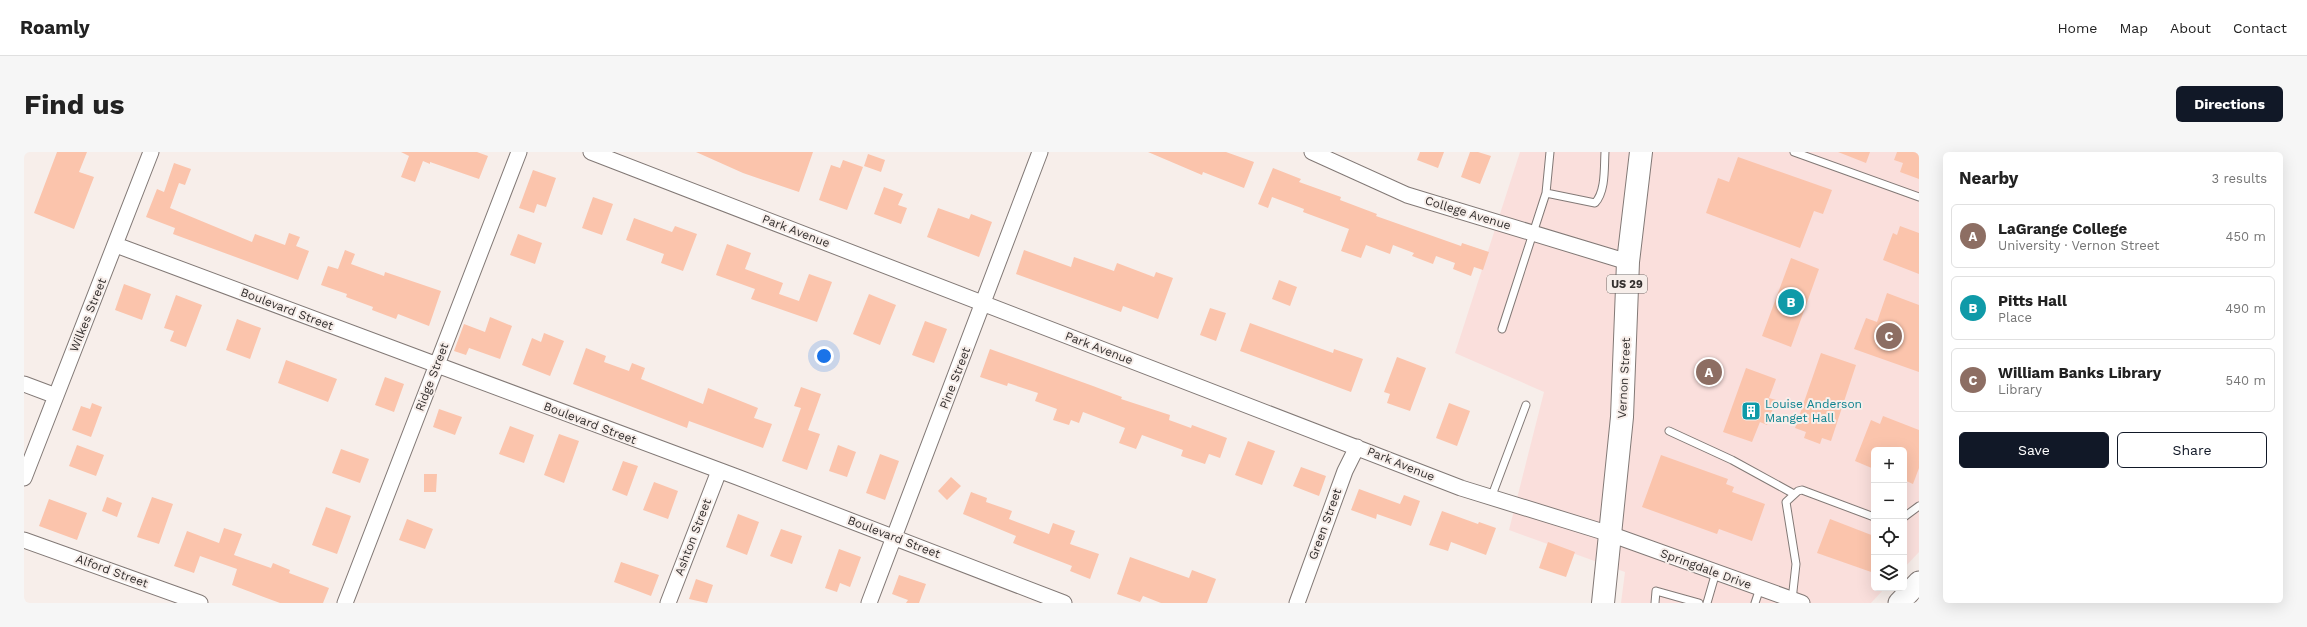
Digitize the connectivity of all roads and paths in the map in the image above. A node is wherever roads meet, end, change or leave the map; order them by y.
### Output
1 (151, 152) edge
2 (519, 152) edge
3 (591, 152) edge
4 (1040, 152) edge
5 (1312, 152) edge
6 (1550, 152) edge
7 (1605, 152) edge
8 (1641, 152) edge
9 (1794, 152) edge
10 (1546, 193) junction
11 (1919, 197) edge
12 (1534, 234) junction
13 (116, 245) junction
14 (1628, 262) junction
15 (984, 304) junction
16 (1502, 329) dead end
17 (436, 366) junction
18 (24, 384) edge
19 (56, 396) junction
20 (1526, 405) dead end
21 (1669, 431) dead end
22 (1357, 447) junction
23 (719, 471) junction
24 (24, 478) edge
25 (1794, 494) junction
26 (1491, 498) junction
27 (1919, 506) edge
28 (1871, 516) edge
29 (1907, 516) edge
30 (1610, 534) junction
31 (894, 537) junction
32 (24, 540) edge
33 (1716, 572) junction
34 (1919, 582) edge
35 (1760, 588) junction
36 (1798, 602) edge
37 (200, 603) edge
38 (345, 603) edge
39 (668, 603) edge
40 (869, 603) edge
41 (1064, 603) edge
42 (1297, 603) edge
43 (1603, 603) edge
44 (1655, 603) edge
45 (1699, 603) edge
46 (1707, 603) edge
47 (1755, 603) edge
48 (1899, 603) edge

1 - 13 street, Wilkes Street
2 - 17 street, Ridge Street
3 - 15 street, Park Avenue
4 - 15 street, Pine Street
5 - 12 street, College Avenue
6 - 10 lane
7 - 10 lane
8 - 14 main road, Vernon Street / US 29
9 - 11 lane
10 - 12 lane
12 - 14 street, College Avenue
12 - 16 lane
13 - 17 street, Boulevard Street
13 - 19 street, Wilkes Street
14 - 30 main road, Vernon Street / US 29
15 - 22 street, Park Avenue
15 - 31 street, Pine Street
17 - 23 street, Boulevard Street
17 - 38 street, Ridge Street
18 - 19 street
19 - 24 street, Wilkes Street
20 - 26 lane
21 - 25 lane
22 - 26 street, Park Avenue
22 - 42 street, Green Street
23 - 31 street, Boulevard Street
23 - 39 street, Ashton Street
25 - 28 lane
25 - 36 lane
26 - 30 street, Park Avenue
27 - 29 lane
30 - 33 street, Springdale Drive
30 - 43 main road, Vernon Street / US 29
31 - 40 street, Pine Street
31 - 41 street, Boulevard Street
32 - 37 street, Alford Street
33 - 35 street, Springdale Drive
33 - 46 lane
34 - 48 main road
35 - 36 street, Springdale Drive
35 - 47 lane
44 - 45 lane

